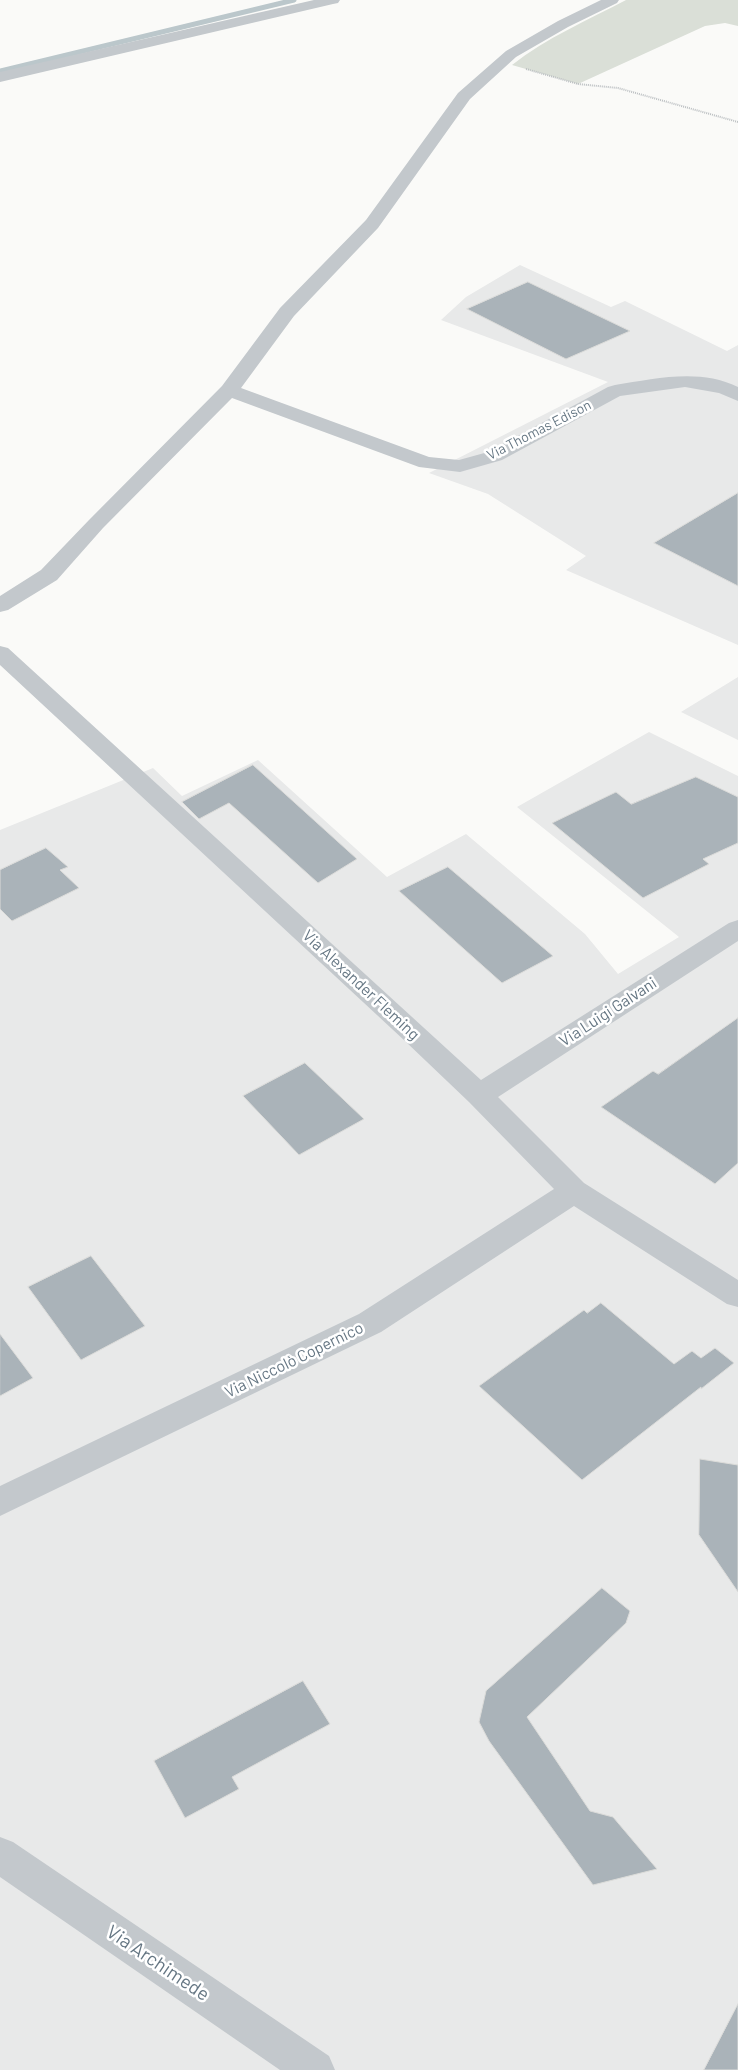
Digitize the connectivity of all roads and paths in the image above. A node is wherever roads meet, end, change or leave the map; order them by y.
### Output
1 (269, 0) edge
2 (333, 0) edge
3 (612, 0) edge
4 (502, 62) junction
5 (0, 64) edge
6 (0, 77) edge
7 (738, 122) edge
8 (229, 390) junction
9 (738, 395) edge
10 (0, 604) edge
11 (0, 653) edge
12 (738, 929) edge
13 (479, 1095) junction
14 (574, 1191) junction
15 (738, 1295) edge
16 (0, 1502) edge
17 (0, 1855) edge
18 (315, 2070) edge

1 - 5 street
2 - 6 street
3 - 4 street
4 - 7 path
4 - 8 street
8 - 9 street, Via Thomas Edison
8 - 10 street
11 - 13 street, Via Alexander Fleming
12 - 13 street, Via Luigi Galvani
13 - 14 street, Via Alexander Fleming
14 - 15 street, Via Alexander Fleming
14 - 16 street, Via Niccolò Copernico
17 - 18 street, Via Archimede

